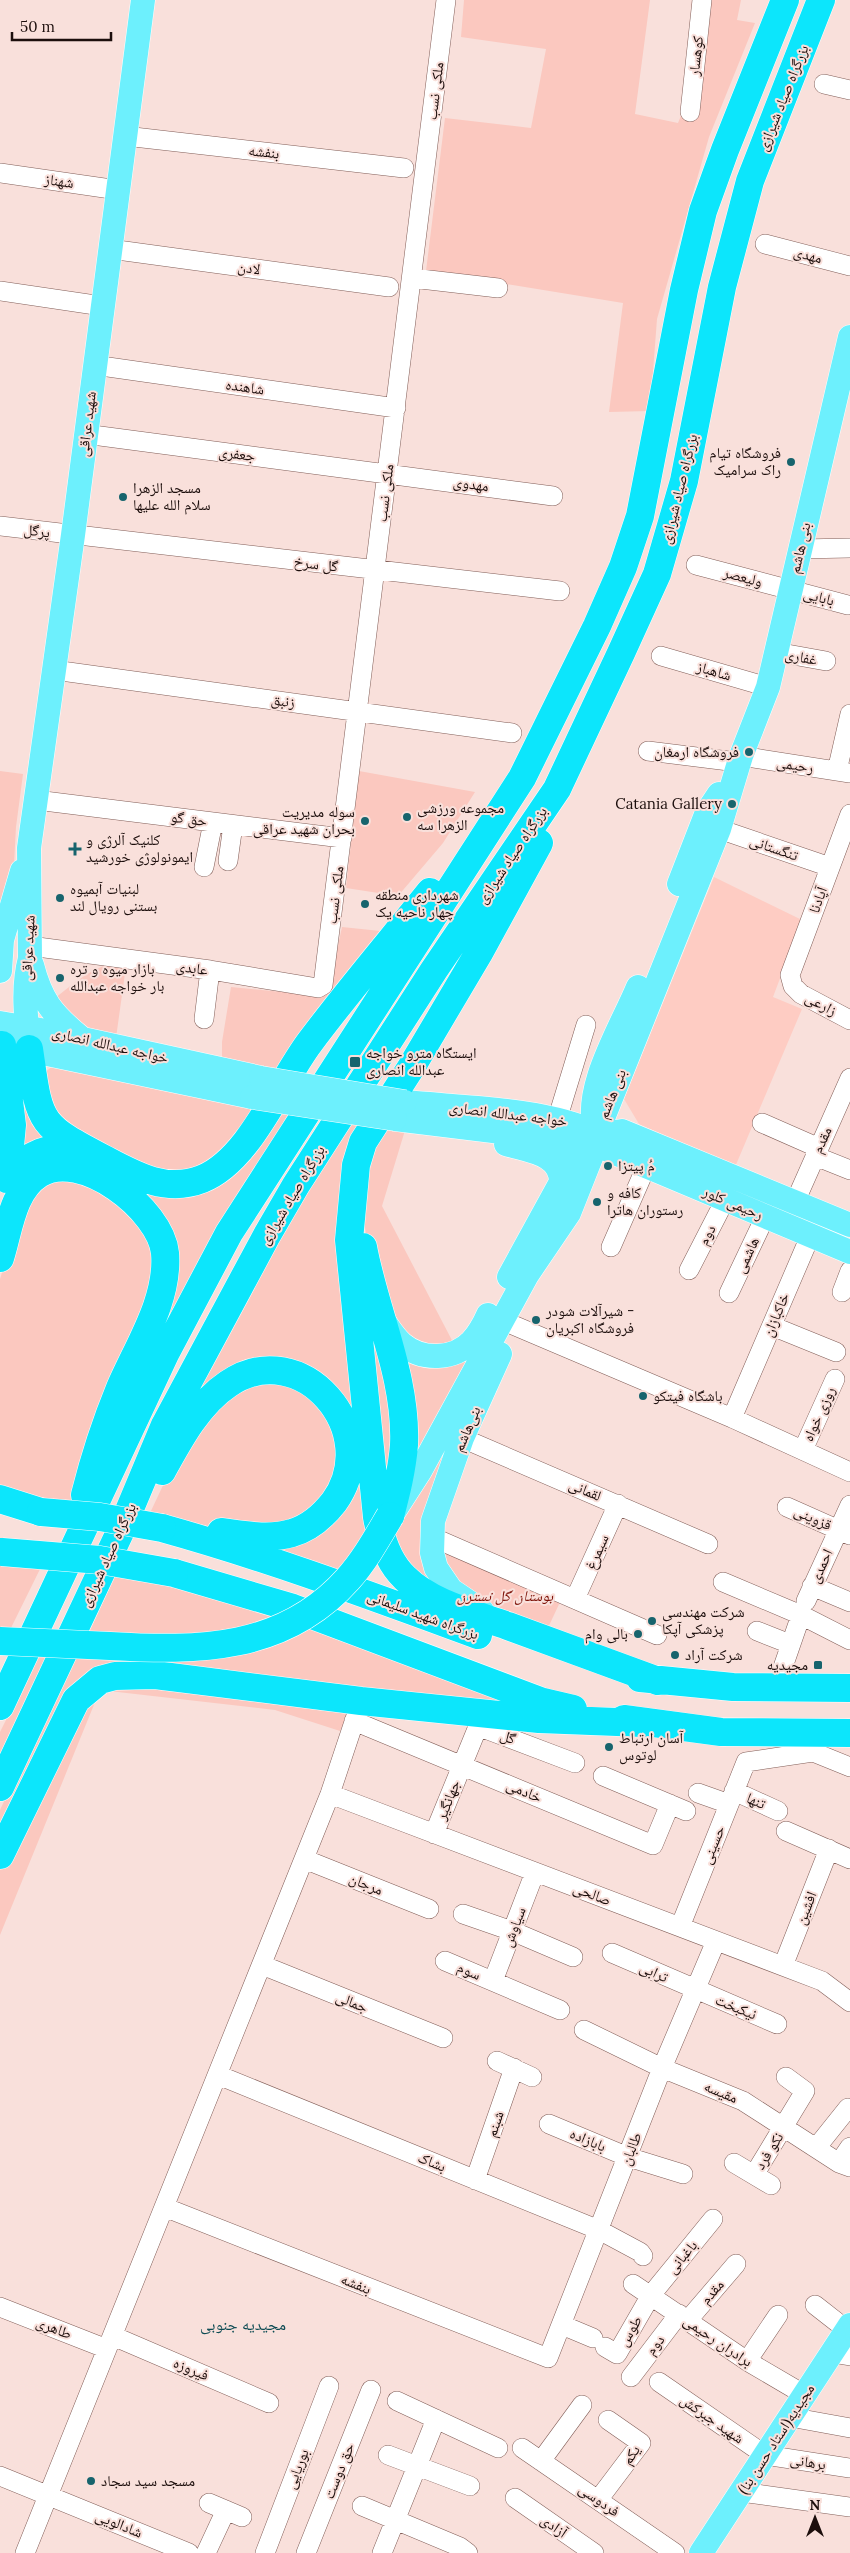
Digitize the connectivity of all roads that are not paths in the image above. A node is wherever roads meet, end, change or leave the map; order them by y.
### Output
1 (143, 0) edge
2 (446, 0) edge
3 (702, 0) edge
4 (785, 0) edge
5 (821, 0) edge
6 (824, 84) dead end
7 (850, 90) edge
8 (690, 112) dead end
9 (125, 136) junction
10 (404, 168) dead end
11 (0, 173) edge
12 (118, 190) junction
13 (765, 244) dead end
14 (110, 248) junction
15 (850, 266) edge
16 (412, 278) junction
17 (389, 287) dead end
18 (498, 288) dead end
19 (0, 292) edge
20 (102, 306) junction
21 (850, 337) edge
22 (94, 365) junction
23 (845, 382) edge
24 (396, 408) junction
25 (85, 434) junction
26 (388, 473) junction
27 (554, 496) dead end
28 (0, 526) edge
29 (73, 535) junction
30 (850, 548) edge
31 (800, 549) junction
32 (696, 565) dead end
33 (376, 571) junction
34 (791, 590) junction
35 (560, 591) dead end
36 (848, 605) dead end
37 (776, 652) junction
38 (661, 656) dead end
39 (826, 662) dead end
40 (54, 670) junction
41 (768, 687) junction
42 (359, 712) junction
43 (850, 714) edge
44 (512, 733) dead end
45 (648, 752) dead end
46 (739, 759) junction
47 (843, 772) edge
48 (522, 778) junction
49 (557, 789) junction
50 (36, 800) junction
51 (850, 814) edge
52 (213, 822) junction
53 (233, 825) junction
54 (719, 829) junction
55 (342, 838) junction
56 (30, 848) junction
57 (228, 861) dead end
58 (838, 862) edge
59 (204, 867) dead end
60 (1, 941) edge
61 (30, 952) junction
62 (210, 970) junction
63 (0, 971) edge
64 (323, 985) joint
65 (793, 986) joint
66 (204, 1019) dead end
67 (850, 1020) edge
68 (586, 1025) dead end
69 (0, 1032) edge
70 (28, 1038) junction
71 (83, 1040) junction
72 (850, 1078) edge
73 (257, 1087) junction
74 (400, 1111) junction
75 (557, 1120) junction
76 (762, 1123) dead end
77 (442, 1126) junction
78 (597, 1133) junction
79 (89, 1152) junction
80 (817, 1152) junction
81 (646, 1167) junction
82 (850, 1170) edge
83 (561, 1182) junction
84 (4, 1188) edge
85 (726, 1200) junction
86 (352, 1201) junction
87 (795, 1202) junction
88 (568, 1213) junction
89 (820, 1213) junction
90 (765, 1217) junction
91 (850, 1225) edge
92 (810, 1235) junction
93 (611, 1246) dead end
94 (850, 1252) edge
95 (0, 1258) edge
96 (689, 1270) dead end
97 (850, 1271) edge
98 (842, 1292) dead end
99 (729, 1293) dead end
100 (381, 1317) junction
101 (513, 1325) junction
102 (772, 1326) junction
103 (836, 1352) dead end
104 (835, 1379) dead end
105 (732, 1418) junction
106 (462, 1438) junction
107 (803, 1450) junction
108 (850, 1472) edge
109 (0, 1499) edge
110 (618, 1504) junction
111 (850, 1505) edge
112 (787, 1507) dead end
113 (0, 1512) edge
114 (41, 1512) junction
115 (390, 1516) junction
116 (162, 1528) junction
117 (122, 1530) junction
118 (844, 1532) edge
119 (432, 1537) junction
120 (708, 1544) dead end
121 (74, 1545) junction
122 (1, 1552) edge
123 (723, 1582) dead end
124 (575, 1599) junction
125 (806, 1601) junction
126 (850, 1602) edge
127 (42, 1613) junction
128 (507, 1626) junction
129 (757, 1631) dead end
130 (657, 1635) dead end
131 (850, 1640) edge
132 (0, 1641) edge
133 (790, 1644) junction
134 (0, 1664) edge
135 (783, 1667) dead end
136 (658, 1681) junction
137 (850, 1688) edge
138 (0, 1706) edge
139 (357, 1711) junction
140 (643, 1723) junction
141 (850, 1733) edge
142 (575, 1763) dead end
143 (462, 1765) junction
144 (850, 1767) edge
145 (603, 1776) dead end
146 (0, 1786) edge
147 (698, 1793) dead end
148 (330, 1794) junction
149 (732, 1798) junction
150 (778, 1811) dead end
151 (786, 1831) dead end
152 (434, 1834) junction
153 (829, 1849) junction
154 (0, 1855) edge
155 (850, 1859) edge
156 (304, 1860) junction
157 (535, 1872) junction
158 (428, 1909) dead end
159 (463, 1914) dead end
160 (680, 1927) junction
161 (512, 1931) junction
162 (716, 1941) junction
163 (612, 1953) dead end
164 (573, 1957) dead end
165 (445, 1961) dead end
166 (262, 1965) junction
167 (783, 1966) junction
168 (493, 1981) junction
169 (696, 1990) junction
170 (850, 2002) edge
171 (560, 2010) dead end
172 (777, 2024) dead end
173 (584, 2030) dead end
174 (443, 2038) dead end
175 (662, 2068) junction
176 (218, 2075) junction
177 (532, 2077) dead end
178 (786, 2077) dead end
179 (848, 2108) dead end
180 (549, 2124) dead end
181 (784, 2127) junction
182 (850, 2147) edge
183 (816, 2148) junction
184 (628, 2157) junction
185 (734, 2163) dead end
186 (844, 2165) edge
187 (683, 2174) dead end
188 (754, 2175) junction
189 (475, 2180) junction
190 (771, 2186) dead end
191 (164, 2207) junction
192 (714, 2220) dead end
193 (599, 2230) junction
194 (643, 2256) dead end
195 (736, 2264) dead end
196 (633, 2284) dead end
197 (651, 2295) junction
198 (815, 2305) dead end
199 (0, 2308) edge
200 (778, 2315) dead end
201 (683, 2317) junction
202 (562, 2325) junction
203 (848, 2328) edge
204 (110, 2343) junction
205 (841, 2355) edge
206 (548, 2358) joint
207 (747, 2361) junction
208 (631, 2377) dead end
209 (659, 2382) dead end
210 (328, 2386) dead end
211 (372, 2390) dead end
212 (805, 2395) junction
213 (397, 2401) dead end
214 (268, 2403) dead end
215 (582, 2405) dead end
216 (790, 2417) junction
217 (436, 2419) junction
218 (608, 2420) dead end
219 (850, 2428) edge
220 (498, 2448) dead end
221 (522, 2448) dead end
222 (388, 2455) dead end
223 (765, 2455) junction
224 (541, 2461) junction
225 (417, 2466) junction
226 (850, 2468) edge
227 (0, 2476) edge
228 (470, 2486) dead end
229 (741, 2492) junction
230 (49, 2495) junction
231 (515, 2498) dead end
232 (598, 2500) junction
233 (362, 2506) dead end
234 (850, 2507) edge
235 (226, 2510) dead end
236 (396, 2519) junction
237 (166, 2549) edge
238 (25, 2553) edge
239 (189, 2553) edge
240 (206, 2553) edge
241 (265, 2553) edge
242 (306, 2553) edge
243 (382, 2553) edge
244 (468, 2553) edge
245 (594, 2553) edge
246 (675, 2553) edge
247 (701, 2553) edge

1 - 9 main road, شهید عراقی
2 - 16 street, ملکی نسب
3 - 8 street, کوهسار
4 - 48 highway, بزرگراه صیاد شیرازی
5 - 49 highway, بزرگراه صیاد شیرازی
6 - 7 street
9 - 10 street, بنفشه
9 - 12 main road, شهید عراقی
11 - 12 street, شهناز
12 - 14 main road, شهید عراقی
13 - 15 street, مهدی
14 - 17 street, لادن
14 - 20 main road, شهید عراقی
16 - 18 street
16 - 24 street, ملکی نسب
19 - 20 street
20 - 22 main road, شهید عراقی
21 - 23 main road, بنی هاشم
22 - 24 street, شاهنده
22 - 25 main road, شهید عراقی
23 - 31 main road, بنی هاشم
24 - 26 street, ملکی نسب
25 - 26 street, جعفری
25 - 29 main road, شهید عراقی
26 - 27 street, مهدوی
26 - 33 street, ملکی نسب
28 - 29 street, پرگل
29 - 33 street, گل سرخ
29 - 40 main road, شهید عراقی
30 - 31 street
31 - 34 main road, بنی هاشم
32 - 34 street, ولیعصر
33 - 35 street, گل سرخ
33 - 42 street, ملکی نسب
34 - 36 street, بابایی
34 - 37 main road, بنی هاشم
37 - 39 street, غفاری
37 - 41 main road, بنی هاشم
38 - 41 street, شاهباز
40 - 42 street, زنبق
40 - 50 main road, شهید عراقی
41 - 46 main road, بنی هاشم
42 - 44 street, زنبق
42 - 55 street, ملکی نسب
43 - 47 street
45 - 46 street, رحیمی
46 - 47 street, رحیمی
46 - 54 main road, بنی هاشم
46 - 78 main road, بنی هاشم
48 - 79 highway
48 - 121 highway, بزرگراه صیاد شیرازی
49 - 86 highway
49 - 117 highway, بزرگراه صیاد شیرازی
50 - 52 street, حق گو
50 - 56 main road, شهید عراقی
51 - 58 street, آپادنا
52 - 53 street, حق گو
52 - 59 street
53 - 55 street, حق گو
53 - 57 street
54 - 58 street, تنگستانی
54 - 78 main road, بنی هاشم
55 - 64 street, ملکی نسب
56 - 60 main road, شهید عراقی
56 - 61 main road, شهید عراقی
58 - 65 street, آپادنا
60 - 63 main road, شهید عراقی
61 - 62 street, عابدی
61 - 70 main road, شهید عراقی
61 - 71 main road
62 - 64 street, عابدی
62 - 66 street
65 - 67 street, زارعی
68 - 75 street
69 - 70 main road, خواجه عبدالله انصاری
69 - 84 highway
70 - 71 main road, خواجه عبدالله انصاری
70 - 73 main road, خواجه عبدالله انصاری
70 - 79 highway
71 - 73 main road, خواجه عبدالله انصاری
72 - 80 street, مقدم
73 - 74 main road, خواجه عبدالله انصاری, bridge
74 - 75 main road, خواجه عبدالله انصاری
74 - 77 main road, خواجه عبدالله انصاری
75 - 78 main road, خواجه عبدالله انصاری
76 - 80 street
77 - 78 main road, خواجه عبدالله انصاری
77 - 83 main road
78 - 81 main road, رحیمی کلور
78 - 83 main road
78 - 87 main road
78 - 88 main road
79 - 84 highway
80 - 82 street
80 - 87 street, مقدم
81 - 85 main road, رحیمی کلور
81 - 93 street
83 - 100 main road
85 - 90 main road, رحیمی کلور
85 - 96 street, دوم
86 - 100 highway
86 - 128 highway
87 - 89 main road
88 - 101 main road, بنی‌هاشم
88 - 115 main road
89 - 91 main road
89 - 92 street, خاکبازان
90 - 92 main road, رحیمی کلور
90 - 99 street, هاشمی
92 - 94 main road, رحیمی کلور
92 - 102 street, خاکبازان
95 - 121 highway
97 - 98 street
100 - 115 highway
101 - 105 street
101 - 106 main road, بنی‌هاشم
102 - 103 street
102 - 105 street, خاکبازان
104 - 107 street, روزی خواه
105 - 107 street
106 - 110 street, لقمانی
106 - 119 main road, بنی‌هاشم
107 - 108 street
109 - 114 highway
110 - 120 street, لقمانی
110 - 124 street, سیمرغ
111 - 118 street, احمدی
112 - 118 street, قزوینی
113 - 114 highway, بزرگراه شهید سلیمانی
114 - 116 highway, بزرگراه شهید سلیمانی, bridge
115 - 132 highway, bridge
116 - 117 highway
116 - 136 highway, بزرگراه شهید سلیمانی
117 - 146 highway, بزرگراه صیاد شیرازی
118 - 125 street, احمدی
119 - 124 street
119 - 128 main road, بنی‌هاشم
121 - 127 highway, بزرگراه صیاد شیرازی
122 - 140 highway, bridge
123 - 125 street
124 - 130 street
125 - 126 street
125 - 131 street
125 - 133 street, احمدی
127 - 134 highway
127 - 138 highway, بزرگراه صیاد شیرازی
128 - 136 highway
129 - 133 street
133 - 135 street, احمدی
136 - 137 highway, بزرگراه شهید سلیمانی
139 - 140 highway
139 - 143 street, خادمی
139 - 148 street
139 - 154 highway
140 - 141 highway
142 - 143 street, گل
143 - 145 street, خادمی
143 - 152 street, جهانگیر
144 - 149 street, حسینی
147 - 149 street, تنها
148 - 152 street, صالحی
148 - 156 street
149 - 150 street, تنها
149 - 160 street, حسینی
151 - 153 street
152 - 157 street, صالحی
153 - 155 street
153 - 167 street, افشین
156 - 158 street, مرجان
156 - 166 street
157 - 160 street, صالحی
157 - 161 street, سیاوش
159 - 161 street
160 - 162 street, صالحی
161 - 164 street
161 - 168 street, سیاوش
162 - 167 street, صالحی
162 - 169 street, طالبان
163 - 169 street, ترابی
165 - 168 street, سوم
166 - 174 street, جمالی
166 - 176 street
167 - 170 street, صالحی
168 - 171 street
169 - 172 street, نیکبخت
169 - 175 street, طالبان
173 - 175 street, مقیسه
175 - 181 street, مقیسه
175 - 184 street, طالبان
176 - 189 street, بشاک
176 - 191 street
177 - 189 street, شبنم
178 - 181 street, نکو فرد
179 - 183 street
180 - 184 street, بابازاده
181 - 183 street, مقیسه
181 - 188 street, نکو فرد
182 - 186 street
183 - 186 street, مقیسه
184 - 187 street, بابازاده
184 - 193 street, طالبان
185 - 188 street
188 - 190 street
189 - 193 street, بشاک
191 - 204 street
191 - 206 street, بنفشه
192 - 197 street, باغبانی
193 - 194 street, بشاک
193 - 202 street, طالبان
195 - 201 street, مقدم
196 - 197 street, برادران رحیمی
197 - 201 street, برادران رحیمی
197 - 202 street, طوس
198 - 203 street
199 - 204 street, طاهری
200 - 207 street
201 - 207 street, برادران رحیمی
201 - 208 street, دوم
202 - 206 street, طالبان
203 - 205 main road, مجیدیه(استاد حسن بنا)
204 - 214 street, فیروزه
204 - 230 street
205 - 212 main road, مجیدیه(استاد حسن بنا)
207 - 212 street, برادران رحیمی
209 - 223 street, شهید جبرکش
210 - 241 street, بوریایی
211 - 242 street, حق دوست
212 - 216 main road, مجیدیه(استاد حسن بنا)
213 - 217 street
215 - 224 street
216 - 219 street
216 - 223 main road, مجیدیه(استاد حسن بنا)
217 - 220 street
217 - 225 street
218 - 232 street, یکم
221 - 224 street, فردوسی
222 - 225 street
223 - 226 street, برهانی
223 - 229 main road, مجیدیه(استاد حسن بنا)
224 - 232 street, فردوسی
225 - 228 street
225 - 236 street
227 - 230 street, شادالویی
229 - 234 street
229 - 247 main road, مجیدیه(استاد حسن بنا)
230 - 237 street, شادالویی
230 - 238 street
231 - 245 street, آزادی
232 - 246 street, فردوسی
233 - 236 street
235 - 240 street
236 - 243 street
236 - 244 street
237 - 239 street, شادالویی

